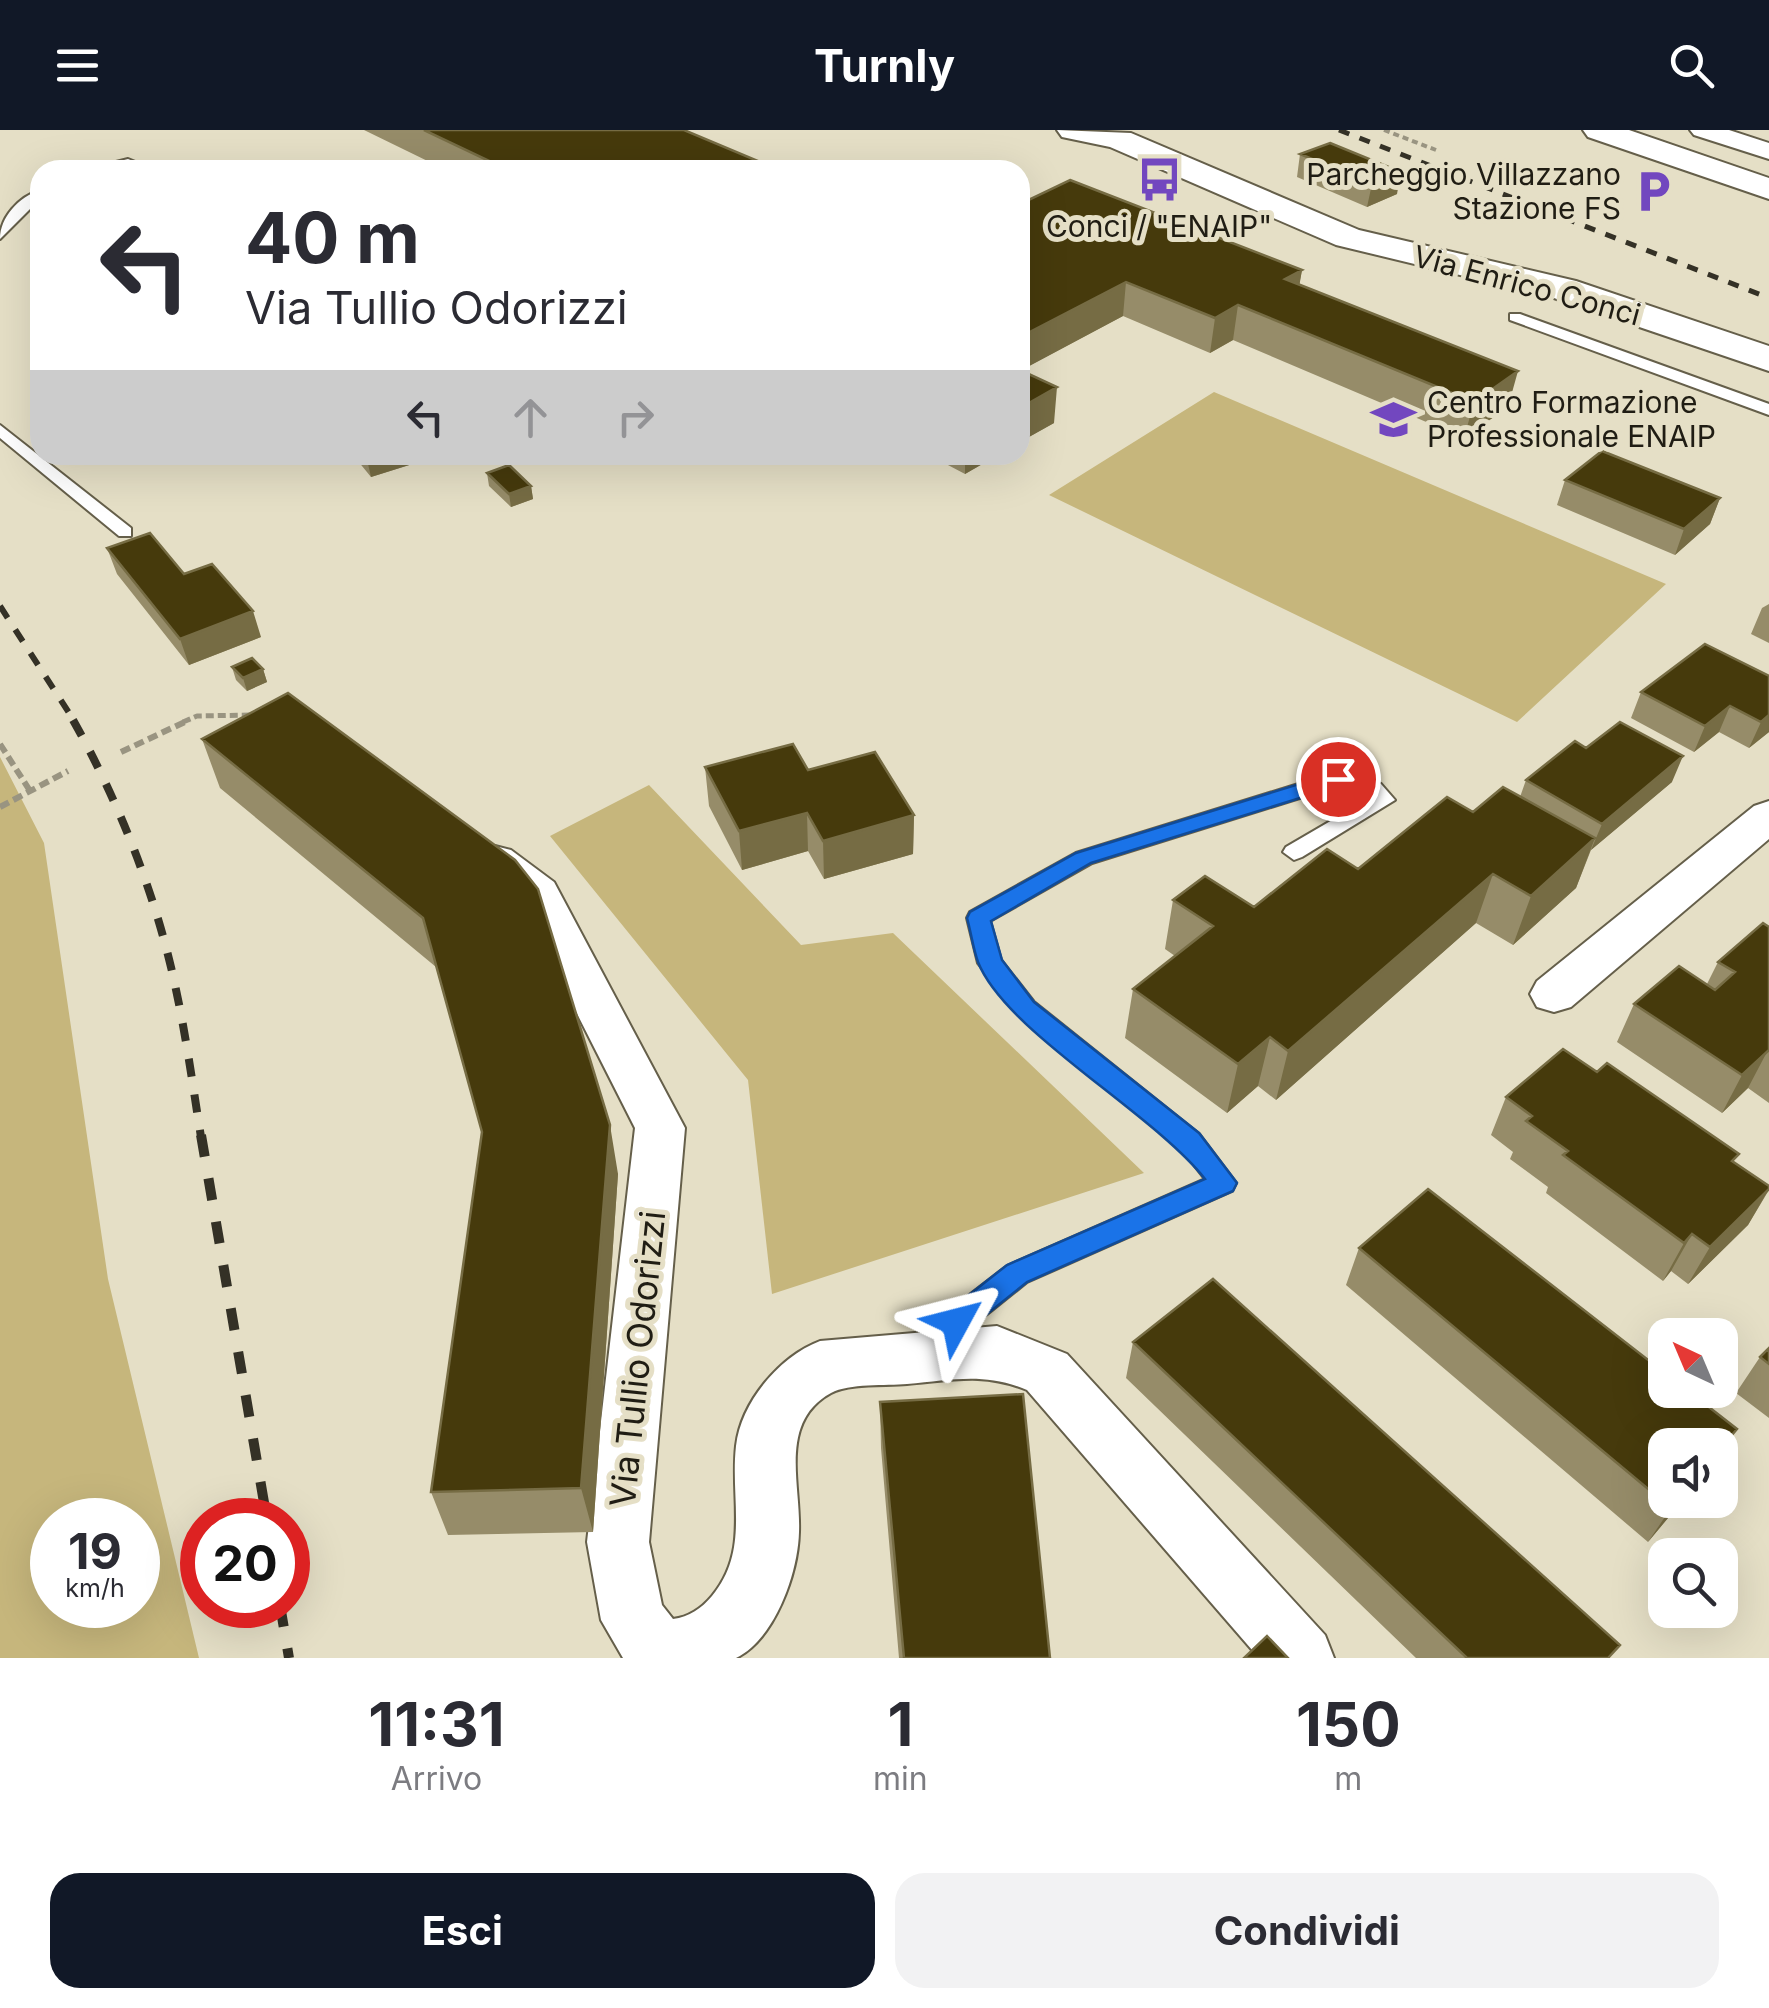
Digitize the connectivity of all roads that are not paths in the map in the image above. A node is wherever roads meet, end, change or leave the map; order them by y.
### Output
1 (1073, 130) edge
2 (1598, 130) edge
3 (1703, 130) edge
4 (1113, 135) edge
5 (1769, 151) edge
6 (1769, 190) edge
7 (30, 199) edge
8 (0, 235) edge
9 (1515, 317) dead end
10 (1769, 359) edge
11 (1769, 410) edge
12 (0, 430) edge
13 (30, 455) edge
14 (43, 465) edge
15 (124, 532) dead end
16 (1769, 816) edge
17 (449, 833) edge
18 (1294, 852) dead end
19 (1554, 994) dead end
20 (963, 1354) junction
21 (1302, 1658) edge

1 - 4 street, Via Enrico Conci
2 - 6 street
3 - 5 street
4 - 10 street, Via Enrico Conci
7 - 8 lane
9 - 11 lane
12 - 13 lane
14 - 15 lane
16 - 19 street
17 - 20 street, Via Tullio Odorizzi
18 - 20 lane
20 - 21 street, Via Tullio Odorizzi

